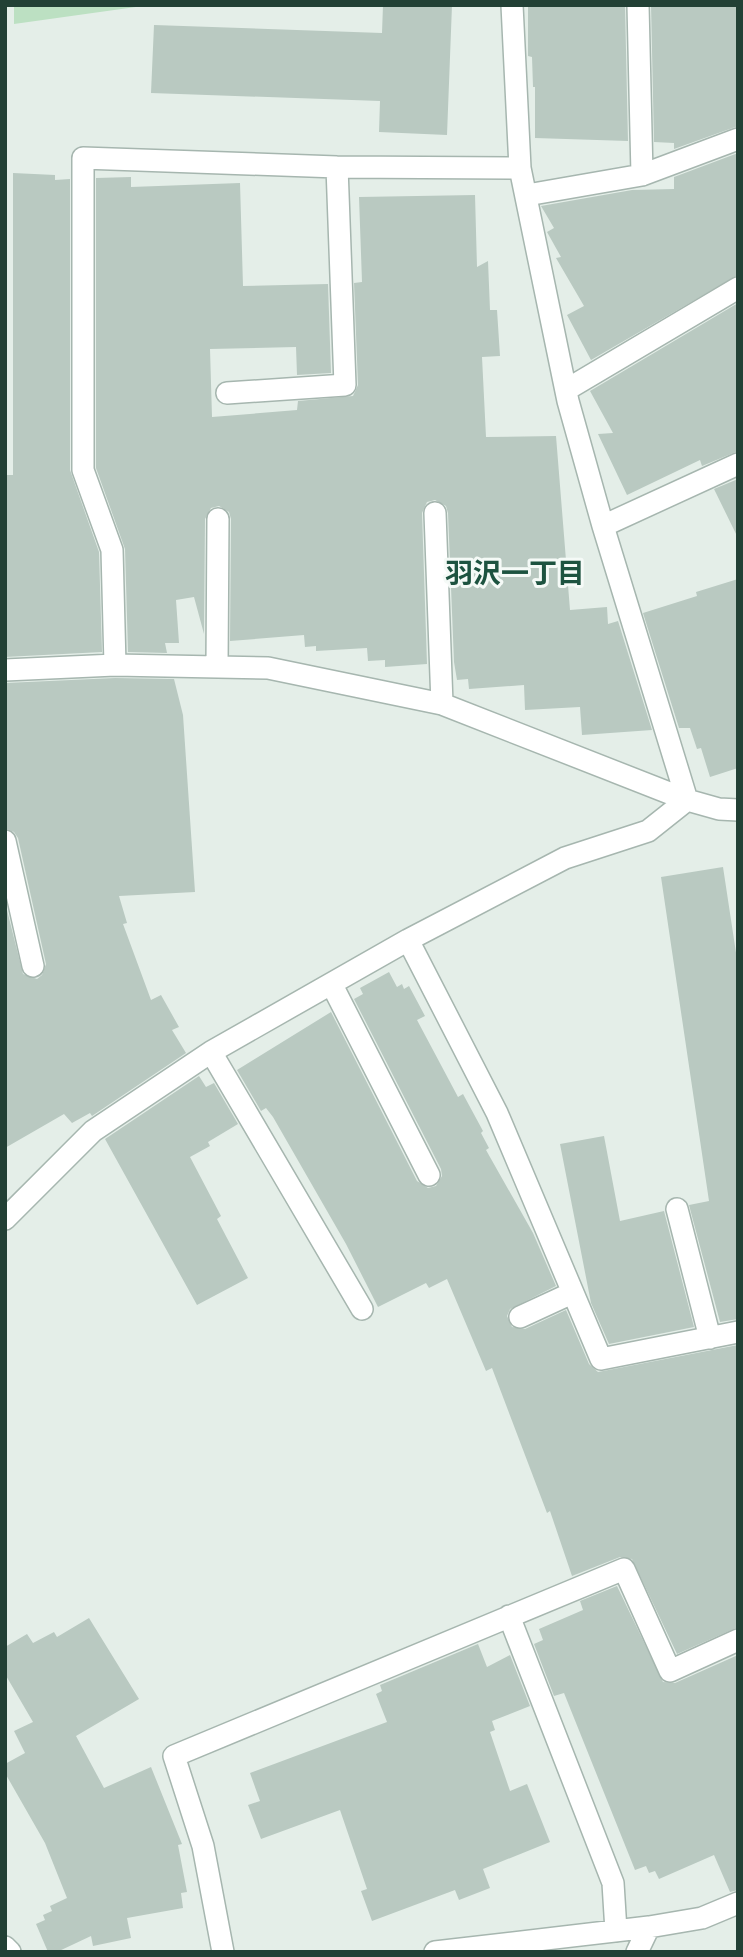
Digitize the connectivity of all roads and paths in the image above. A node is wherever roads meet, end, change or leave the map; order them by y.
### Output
1 (512, 5) edge
2 (638, 5) edge
3 (738, 139) edge
4 (337, 167) junction
5 (520, 168) junction
6 (642, 174) junction
7 (527, 195) junction
8 (738, 288) edge
9 (566, 390) junction
10 (228, 393) dead end
11 (738, 464) edge
12 (435, 513) dead end
13 (218, 519) dead end
14 (603, 526) junction
15 (114, 665) junction
16 (217, 665) junction
17 (5, 670) edge
18 (442, 704) junction
19 (687, 800) junction
20 (738, 810) edge
21 (5, 841) edge
22 (408, 940) junction
23 (33, 966) dead end
24 (332, 985) junction
25 (211, 1052) junction
26 (429, 1175) dead end
27 (677, 1209) dead end
28 (5, 1219) edge
29 (572, 1293) junction
30 (362, 1309) dead end
31 (520, 1317) dead end
32 (738, 1332) edge
33 (710, 1338) junction
34 (509, 1616) junction
35 (738, 1640) edge
36 (738, 1903) edge
37 (649, 1927) junction
38 (616, 1931) junction
39 (5, 1947) edge
40 (10, 1952) edge
41 (223, 1952) edge
42 (435, 1952) edge
43 (637, 1952) edge

1 - 5 street
2 - 6 street
3 - 6 street
4 - 5 street
4 - 10 street
4 - 15 street
5 - 7 street
6 - 7 street
7 - 9 street
8 - 9 street
9 - 14 street
11 - 14 street
12 - 18 street
13 - 16 street
14 - 19 street
15 - 16 street
15 - 17 street
16 - 18 street
18 - 19 street
19 - 20 street
19 - 22 street
21 - 23 street
22 - 24 street
22 - 29 street
24 - 25 street
24 - 26 street
25 - 28 street
25 - 30 street
27 - 33 street
29 - 31 street
29 - 33 street
32 - 33 street
34 - 35 street
34 - 38 street
34 - 41 street
36 - 37 street
37 - 38 street
37 - 43 street
38 - 42 street
39 - 40 street

